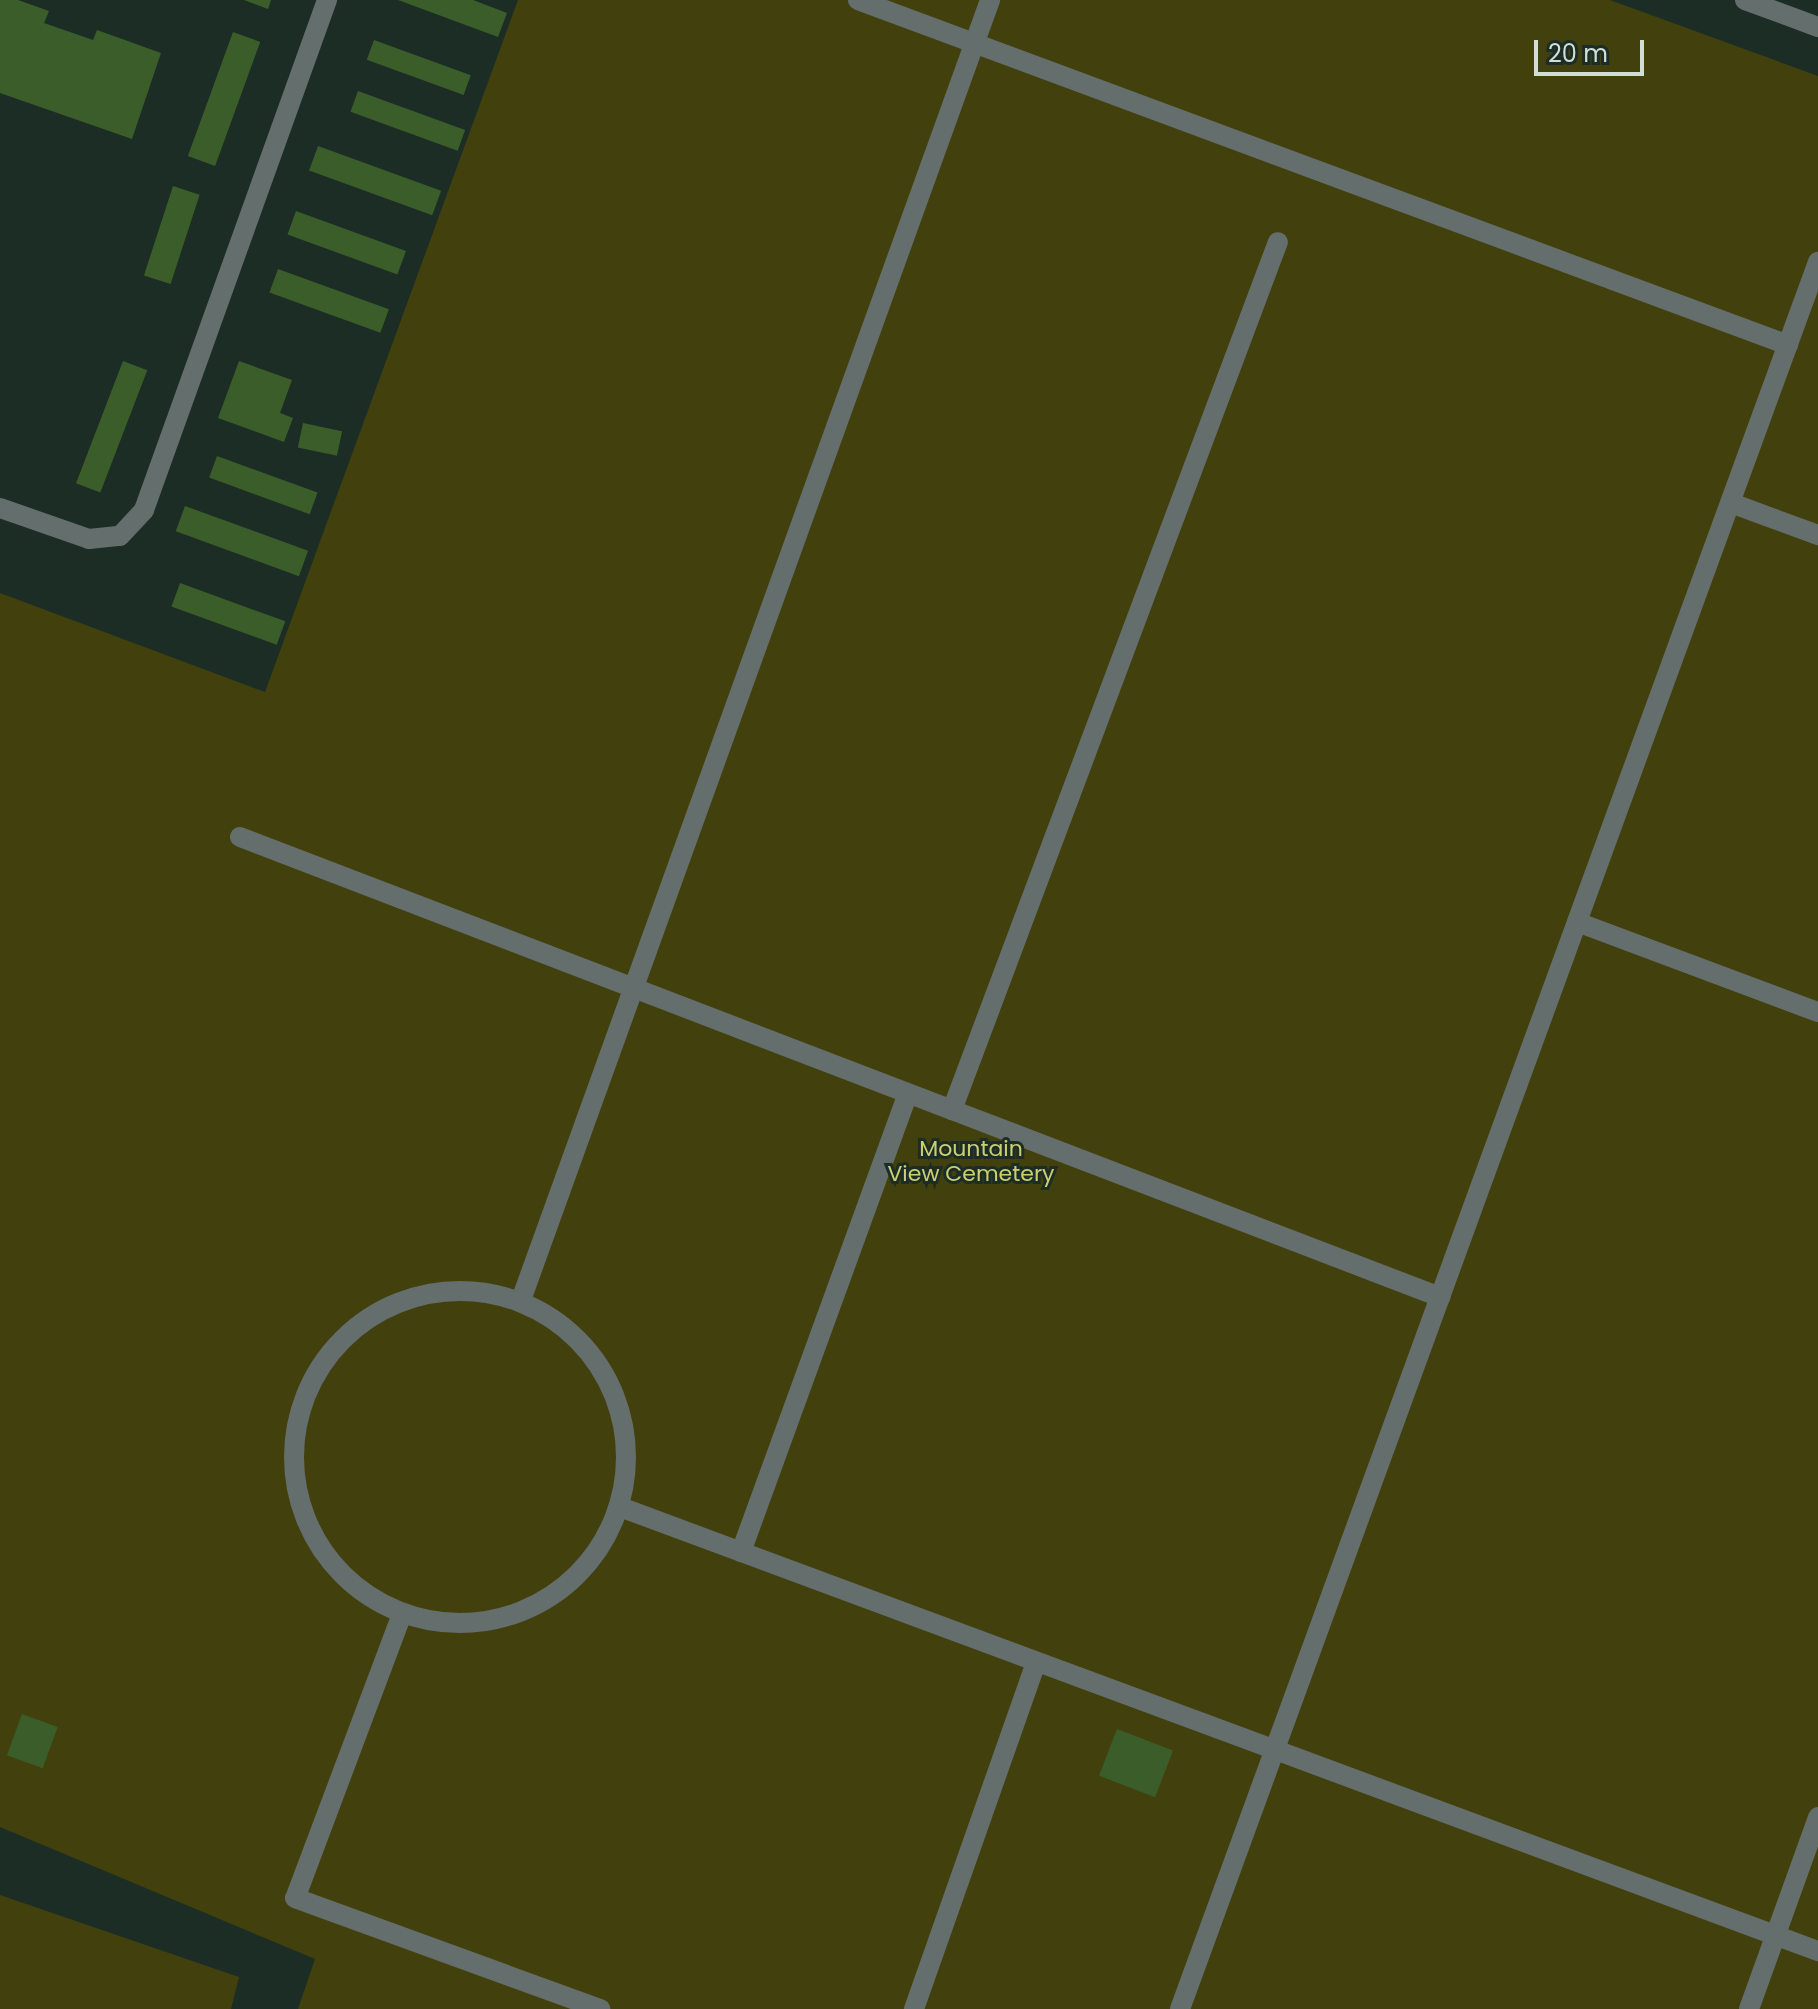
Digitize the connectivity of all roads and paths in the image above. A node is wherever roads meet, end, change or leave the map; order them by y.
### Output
1 (327, 0) edge
2 (858, 0) edge
3 (990, 0) edge
4 (1745, 0) edge
5 (1818, 27) edge
6 (974, 43) junction
7 (1278, 242) dead end
8 (1818, 262) edge
9 (1788, 345) junction
10 (1731, 503) junction
11 (0, 508) edge
12 (1818, 535) edge
13 (240, 837) dead end
14 (1577, 922) junction
15 (634, 988) junction
16 (1818, 1012) edge
17 (908, 1093) junction
18 (952, 1110) junction
19 (1440, 1297) junction
20 (521, 1300) junction
21 (620, 1507) junction
22 (741, 1552) junction
23 (402, 1614) junction
24 (1036, 1662) junction
25 (1275, 1750) junction
26 (1818, 1817) edge
27 (1775, 1935) junction
28 (1818, 1951) edge
29 (600, 2009) edge
30 (914, 2009) edge
31 (1180, 2009) edge
32 (1749, 2009) edge

1 - 11 street
2 - 6 street
3 - 6 street
4 - 5 street
6 - 9 street
6 - 15 street
7 - 18 street
8 - 9 street
9 - 10 street
10 - 12 street
10 - 14 street
13 - 15 street
14 - 16 street
14 - 19 street
15 - 17 street
15 - 20 street
17 - 18 street
17 - 22 street
18 - 19 street
19 - 25 street
20 - 21 street
20 - 23 street
21 - 22 street
21 - 23 street
22 - 24 street
23 - 29 street
24 - 25 street
24 - 30 street
25 - 27 street
25 - 31 street
26 - 27 street
27 - 28 street
27 - 32 street

